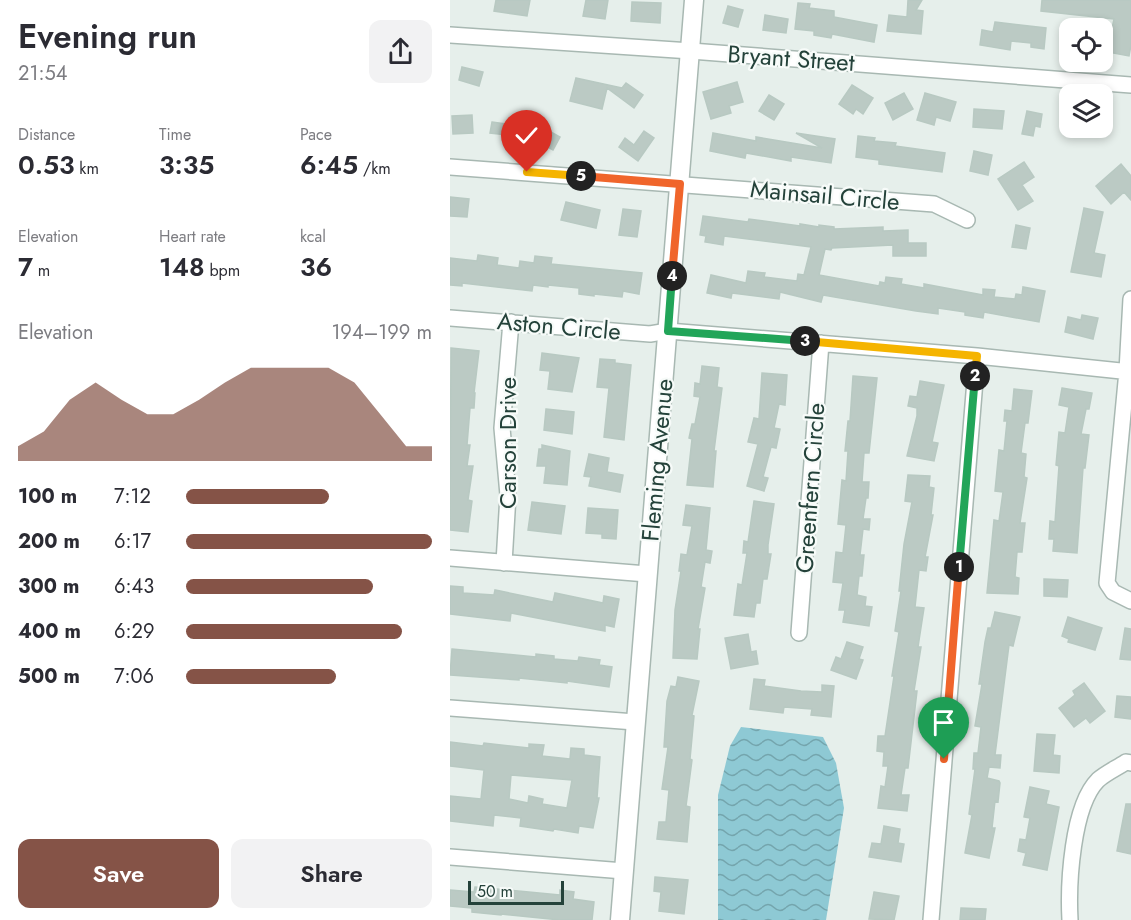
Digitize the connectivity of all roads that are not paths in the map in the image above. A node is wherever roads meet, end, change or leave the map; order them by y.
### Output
1 (694, 0) edge
2 (450, 35) edge
3 (691, 51) junction
4 (1131, 85) edge
5 (450, 167) edge
6 (680, 184) junction
7 (967, 220) dead end
8 (1131, 299) edge
9 (450, 318) edge
10 (511, 322) junction
11 (668, 331) junction
12 (821, 343) junction
13 (977, 356) junction
14 (1129, 371) edge
15 (450, 558) edge
16 (504, 563) junction
17 (647, 574) junction
18 (1131, 601) edge
19 (799, 633) dead end
20 (450, 708) edge
21 (635, 722) junction
22 (1131, 763) edge
23 (450, 857) edge
24 (624, 871) junction
25 (620, 920) edge
26 (931, 920) edge
27 (1070, 920) edge

1 - 3 street, Fleming Avenue
2 - 3 street, Bryant Street
3 - 4 street, Bryant Street
3 - 6 street, Fleming Avenue
5 - 6 street, Mainsail Circle
6 - 7 street, Mainsail Circle
6 - 11 street, Fleming Avenue
8 - 14 street
9 - 10 street, Aston Circle
10 - 11 street, Aston Circle
10 - 16 street, Carson Drive
11 - 12 street, Aston Circle
11 - 17 street, Fleming Avenue
12 - 13 street, Aston Circle
12 - 19 street, Greenfern Circle
13 - 14 street, Aston Circle
13 - 26 street
14 - 18 street
15 - 16 street
16 - 17 street
17 - 21 street, Fleming Avenue
20 - 21 street
21 - 24 street, Fleming Avenue
22 - 27 street
23 - 24 street
24 - 25 street, Fleming Avenue

